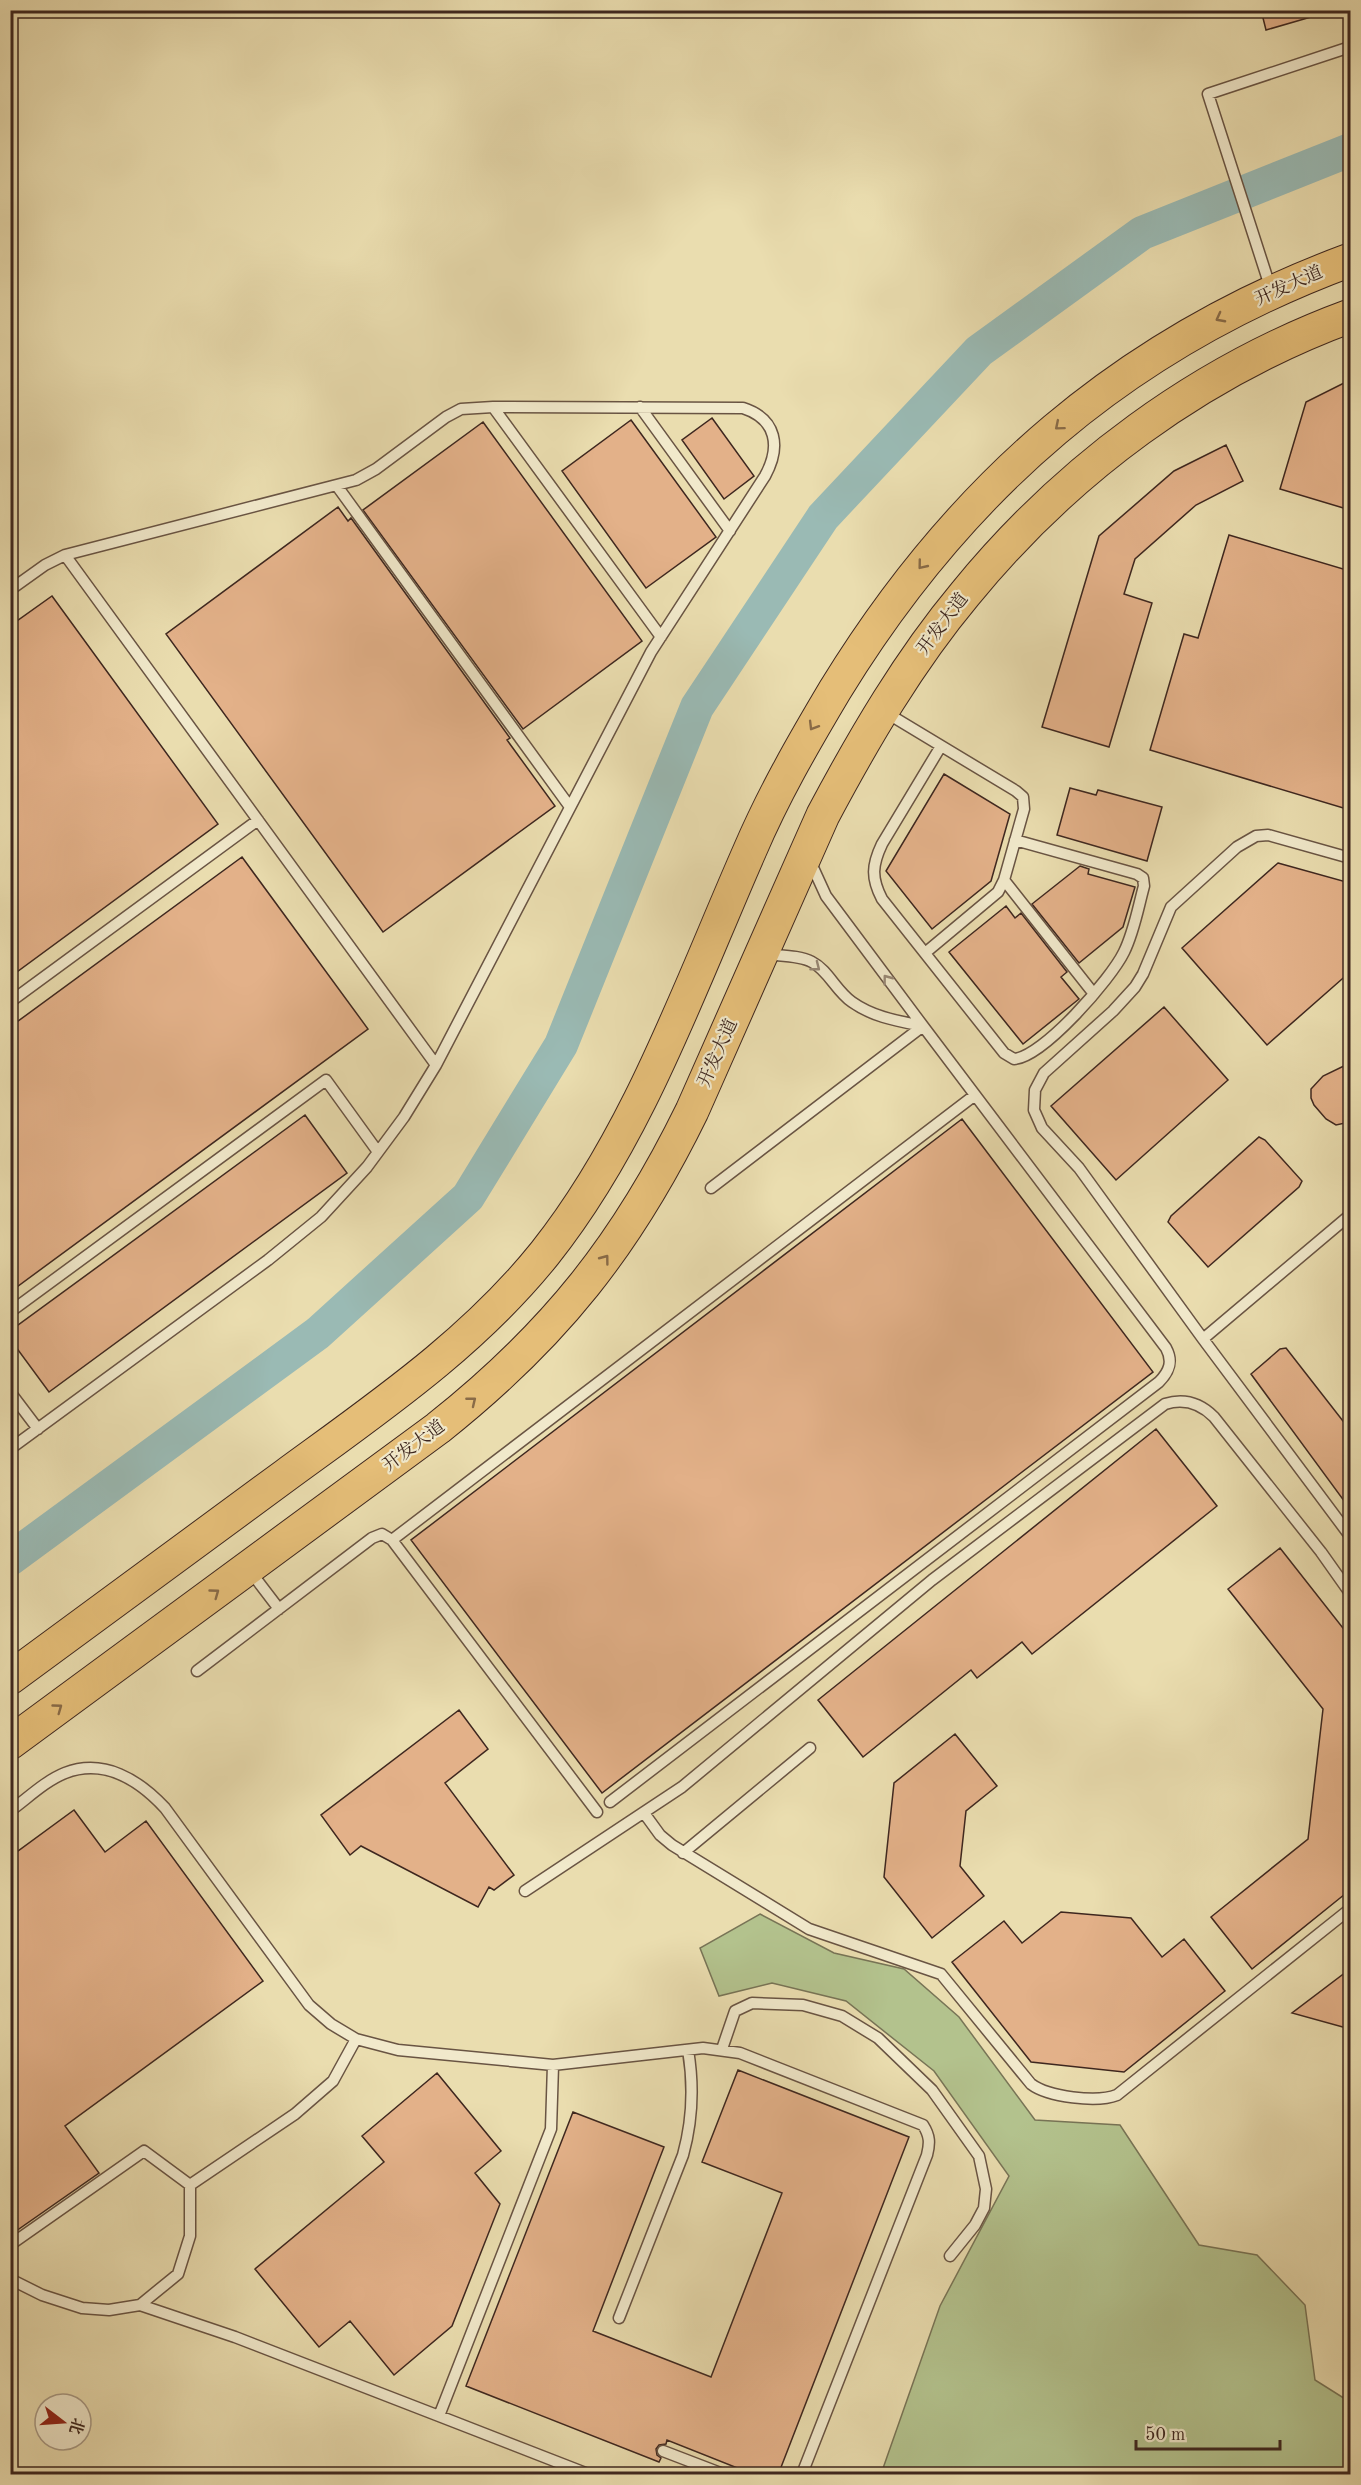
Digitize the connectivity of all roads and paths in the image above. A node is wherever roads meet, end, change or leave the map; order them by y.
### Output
1 (1350, 46) edge
2 (1350, 260) edge
3 (1267, 277) dead end
4 (1350, 316) edge
5 (494, 407) junction
6 (640, 407) junction
7 (337, 486) junction
8 (730, 531) junction
9 (65, 555) junction
10 (10, 590) edge
11 (661, 637) junction
12 (883, 711) junction
13 (941, 746) junction
14 (570, 807) junction
15 (258, 820) junction
16 (1015, 840) junction
17 (807, 849) junction
18 (1350, 858) edge
19 (1004, 880) junction
20 (925, 953) junction
21 (761, 954) junction
22 (1094, 994) junction
23 (10, 1002) edge
24 (922, 1026) junction
25 (436, 1065) junction
26 (975, 1095) junction
27 (378, 1152) junction
28 (711, 1188) dead end
29 (1350, 1215) edge
30 (10, 1312) edge
31 (1203, 1339) junction
32 (10, 1392) edge
33 (38, 1430) junction
34 (10, 1449) edge
35 (1350, 1536) edge
36 (392, 1540) junction
37 (248, 1568) junction
38 (1350, 1593) edge
39 (279, 1609) junction
40 (197, 1671) dead end
41 (10, 1678) edge
42 (10, 1743) edge
43 (810, 1748) dead end
44 (610, 1802) dead end
45 (10, 1811) edge
46 (597, 1812) dead end
47 (645, 1813) junction
48 (683, 1853) junction
49 (525, 1891) dead end
50 (1350, 1909) edge
51 (356, 2039) junction
52 (722, 2049) junction
53 (688, 2050) junction
54 (553, 2065) junction
55 (190, 2186) junction
56 (10, 2245) edge
57 (950, 2256) dead end
58 (10, 2279) edge
59 (140, 2305) junction
60 (619, 2318) dead end
61 (439, 2416) junction
62 (663, 2451) dead end
63 (588, 2475) edge
64 (723, 2475) edge
65 (802, 2475) edge

1 - 3 lane
2 -> 41 main road, 开发大道
4 - 12 main road, 开发大道
5 - 6 lane
5 - 7 lane
5 - 11 lane
6 - 8 lane
6 - 8 lane
7 - 9 lane
7 - 14 lane
8 - 11 lane
9 - 10 lane
9 - 15 lane
11 - 14 lane
12 - 13 lane
12 - 17 main road, 开发大道
13 - 16 lane
13 - 20 lane
14 - 25 lane
15 - 23 lane
15 - 25 lane
16 - 19 lane
16 - 22 lane
17 - 21 main road, 开发大道
24 -> 17 lane
18 - 31 lane
19 - 20 lane
19 - 22 lane
20 - 22 lane
21 -> 24 lane
37 -> 21 main road, 开发大道
24 - 26 lane
24 - 28 lane
25 - 27 lane
26 - 36 lane
26 - 44 lane
27 - 30 lane
27 - 33 lane
29 - 31 lane
31 - 35 lane
32 - 33 lane
33 - 34 lane
36 - 39 lane
36 - 46 lane
37 - 39 lane
42 -> 37 main road, 开发大道
38 - 47 lane
39 - 40 lane
43 - 48 lane
45 - 51 lane
47 - 48 lane
47 - 49 lane
48 - 50 lane
51 - 54 lane
51 - 55 lane
52 - 53 lane
52 - 57 lane
52 - 65 lane
53 - 54 lane
53 - 60 lane
54 - 61 lane
55 - 56 lane
55 - 59 lane
58 - 59 lane
59 - 61 lane
61 - 63 lane
62 - 64 lane

